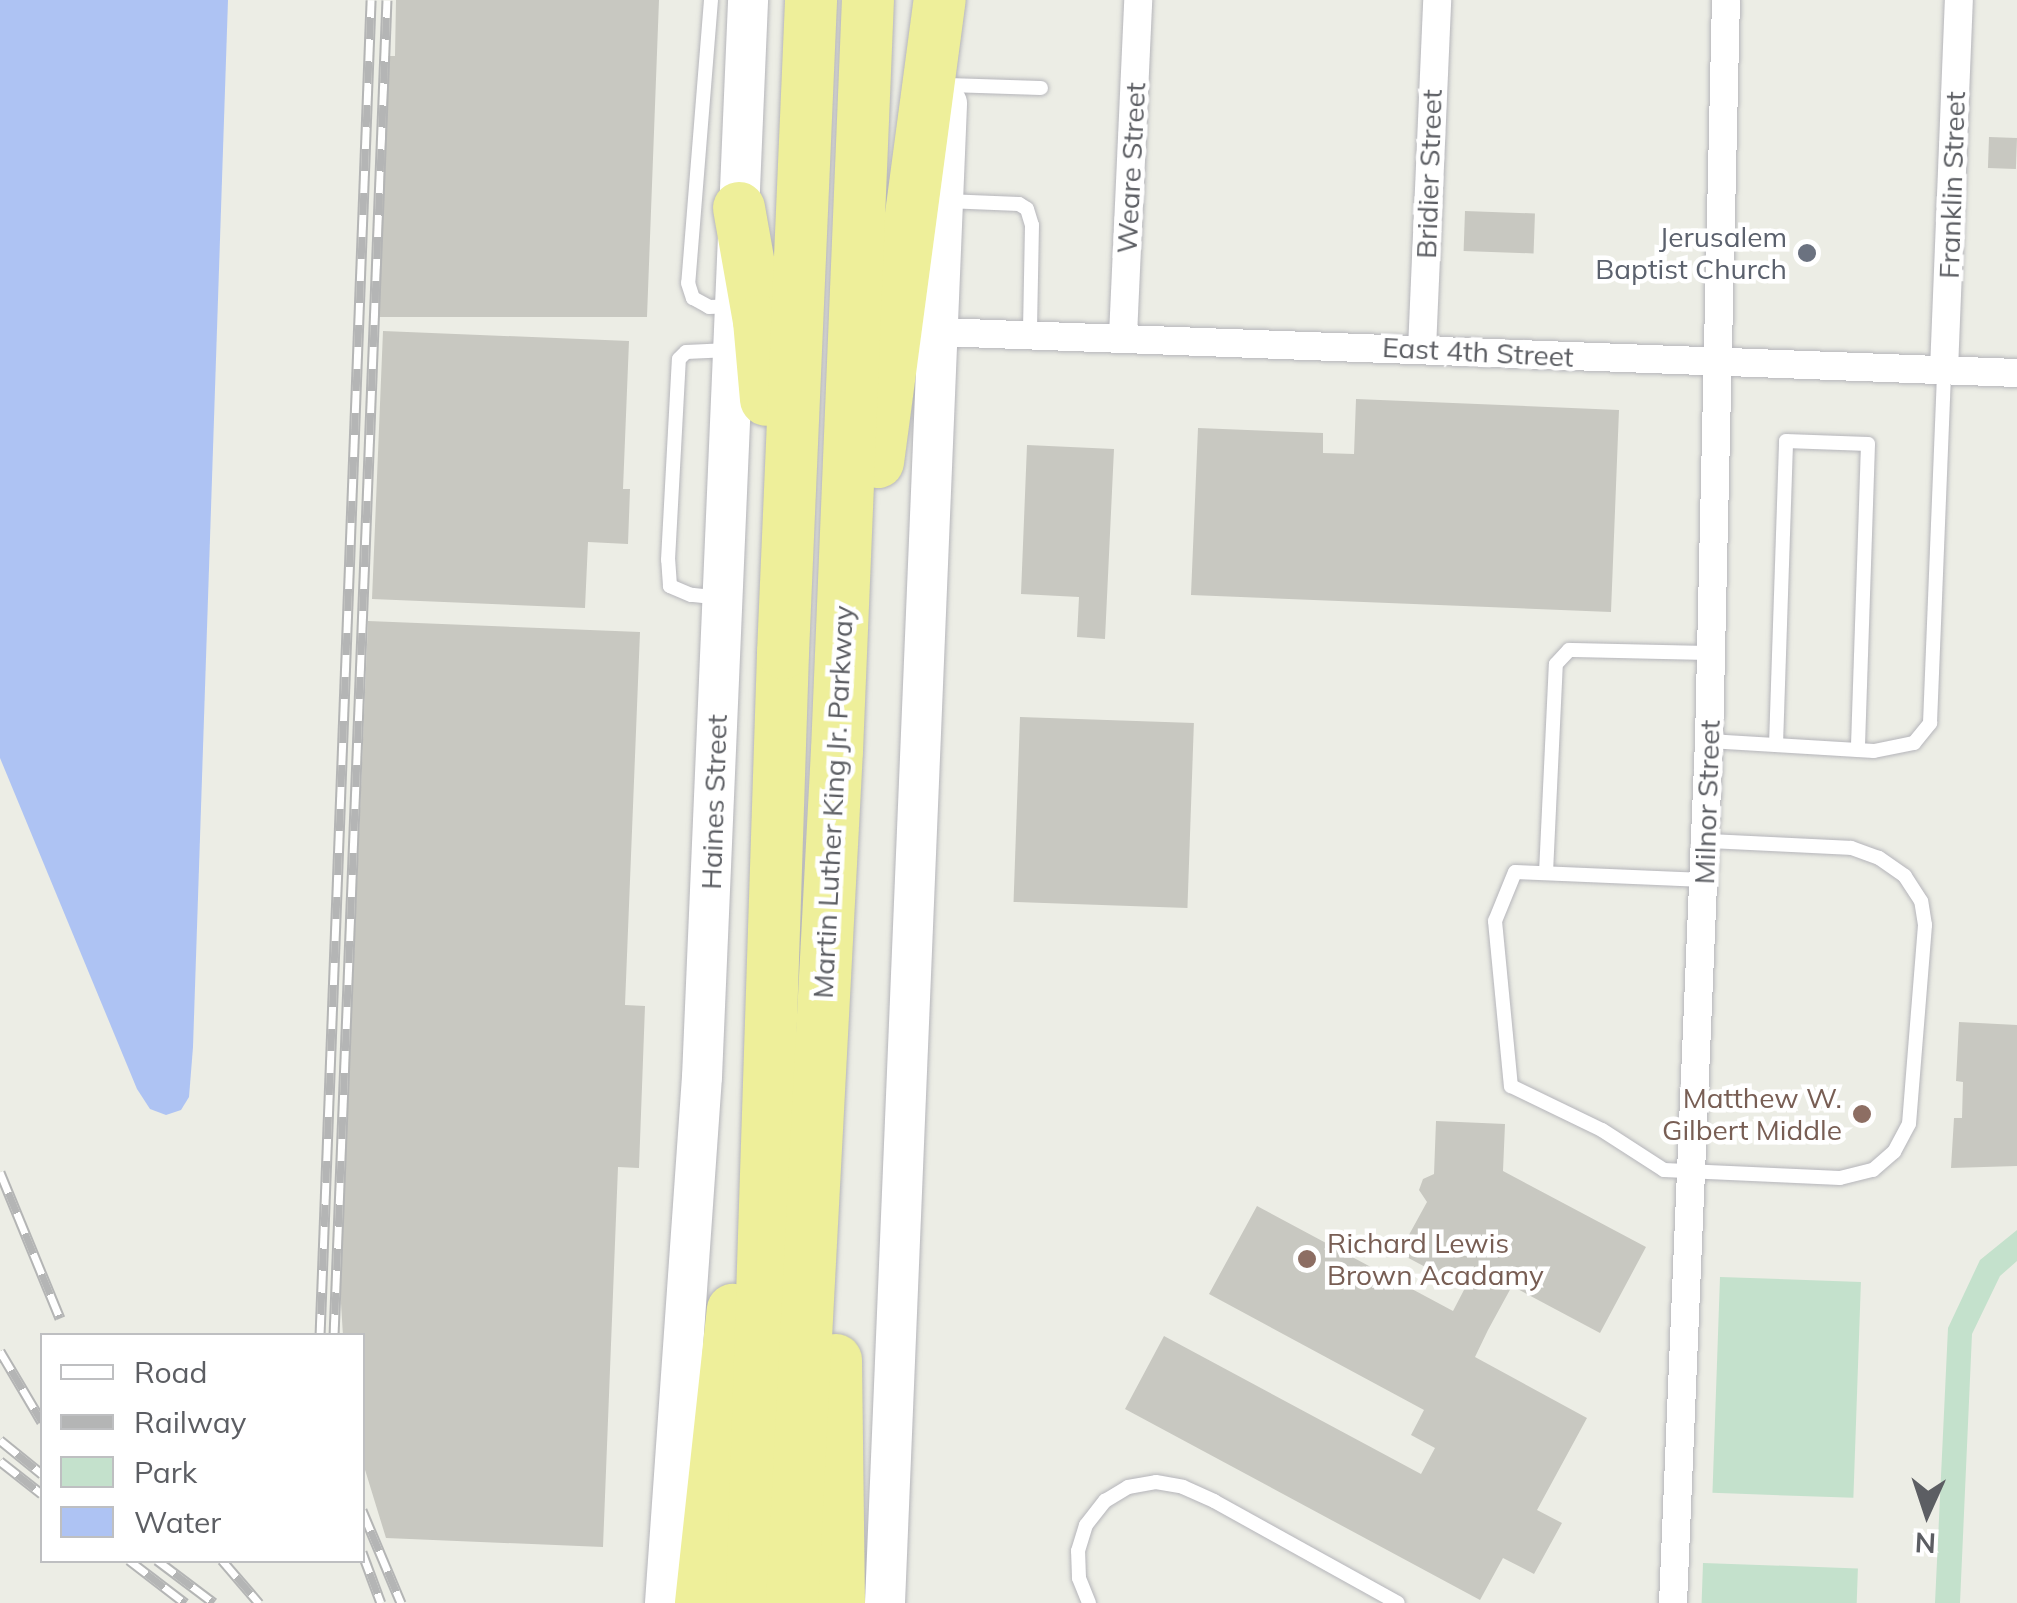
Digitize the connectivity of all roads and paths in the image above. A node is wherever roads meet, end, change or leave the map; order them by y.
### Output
1 (711, 0) edge
2 (748, 0) edge
3 (811, 0) edge
4 (868, 0) edge
5 (940, 0) edge
6 (948, 0) edge
7 (1138, 0) edge
8 (1437, 0) edge
9 (1726, 0) edge
10 (1958, 0) edge
11 (948, 85) junction
12 (1041, 88) dead end
13 (944, 201) junction
14 (739, 208) junction
15 (735, 306) junction
16 (940, 332) junction
17 (1030, 334) junction
18 (1123, 336) junction
19 (1422, 349) junction
20 (733, 350) junction
21 (1720, 362) junction
22 (1944, 370) junction
23 (2017, 373) edge
24 (722, 598) junction
25 (783, 653) junction
26 (1712, 653) junction
27 (1709, 741) junction
28 (1776, 745) junction
29 (1858, 750) junction
30 (836, 751) junction
31 (1706, 841) junction
32 (1546, 873) junction
33 (1704, 880) junction
34 (829, 907) junction
35 (765, 1167) junction
36 (1691, 1175) junction
37 (666, 1603) edge
38 (701, 1603) edge
39 (752, 1603) edge
40 (792, 1603) edge
41 (839, 1603) edge
42 (885, 1603) edge
43 (1090, 1603) edge
44 (1398, 1603) edge
45 (1673, 1603) edge

1 - 15 lane
2 - 14 street, Haines Street
3 - 25 highway, Martin Luther King Jr. Parkway
4 - 30 highway, Martin Luther King Jr. Parkway
5 - 30 highway
6 - 11 street
7 - 18 street, Weare Street
8 - 19 street, Bridier Street
9 - 21 street, Milnor Street
10 - 22 street, Franklin Street
11 - 12 lane
11 - 13 street
13 - 16 street
13 - 17 lane
14 - 15 street, Haines Street
14 - 25 highway
15 - 20 street, Haines Street
16 - 17 street, East 4th Street
16 - 42 street
17 - 18 street, East 4th Street
18 - 19 street, East 4th Street
19 - 21 street, East 4th Street
20 - 24 street, Haines Street
20 - 24 lane
21 - 22 street, East 4th Street
21 - 26 street, Milnor Street
22 - 23 street, East 4th Street
22 - 29 lane
24 - 37 street, Haines Street
25 - 35 highway, Martin Luther King Jr. Parkway
26 - 27 street, Milnor Street
26 - 32 lane
27 - 28 lane
27 - 31 street, Milnor Street
28 - 29 lane
28 - 29 lane
30 - 34 highway, Martin Luther King Jr. Parkway
31 - 33 street, Milnor Street
31 - 36 lane
32 - 33 lane
32 - 36 lane
33 - 36 street, Milnor Street
34 - 40 highway, Martin Luther King Jr. Parkway
34 - 41 highway
35 - 38 highway
35 - 39 highway, Martin Luther King Jr. Parkway
36 - 45 street, Milnor Street
43 - 44 lane

